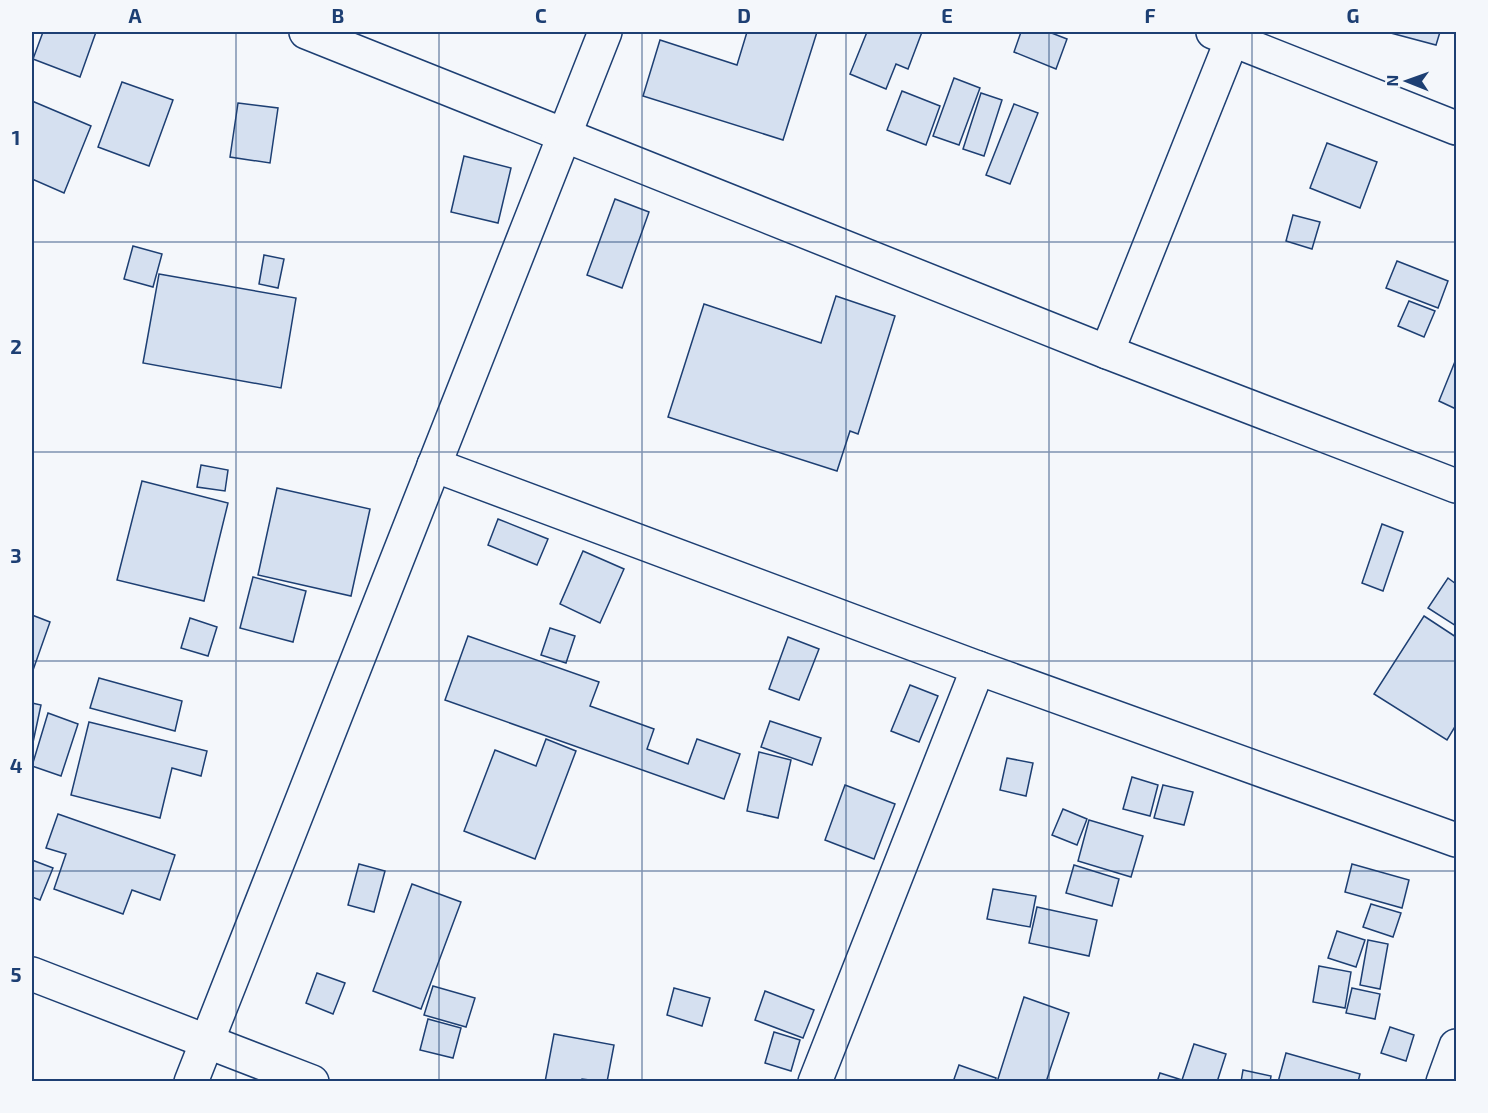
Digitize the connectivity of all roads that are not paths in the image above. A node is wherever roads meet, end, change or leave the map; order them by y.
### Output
1 (306, 32) edge
2 (605, 32) edge
3 (1226, 34) edge
4 (1456, 128) edge
5 (564, 136) junction
6 (1107, 352) junction
7 (434, 465) junction
8 (1456, 486) edge
9 (978, 668) junction
10 (1456, 840) edge
11 (32, 974) edge
12 (207, 1041) junction
13 (1456, 1047) edge
14 (191, 1082) edge
15 (312, 1082) edge
16 (815, 1082) edge
17 (1443, 1082) edge

1 - 5 street
2 - 5 street
3 - 4 street
3 - 6 street
5 - 6 street
5 - 7 street
6 - 8 street
7 - 9 street
7 - 12 street
9 - 10 street
9 - 16 street
11 - 12 street
12 - 14 street
12 - 15 street
13 - 17 street

